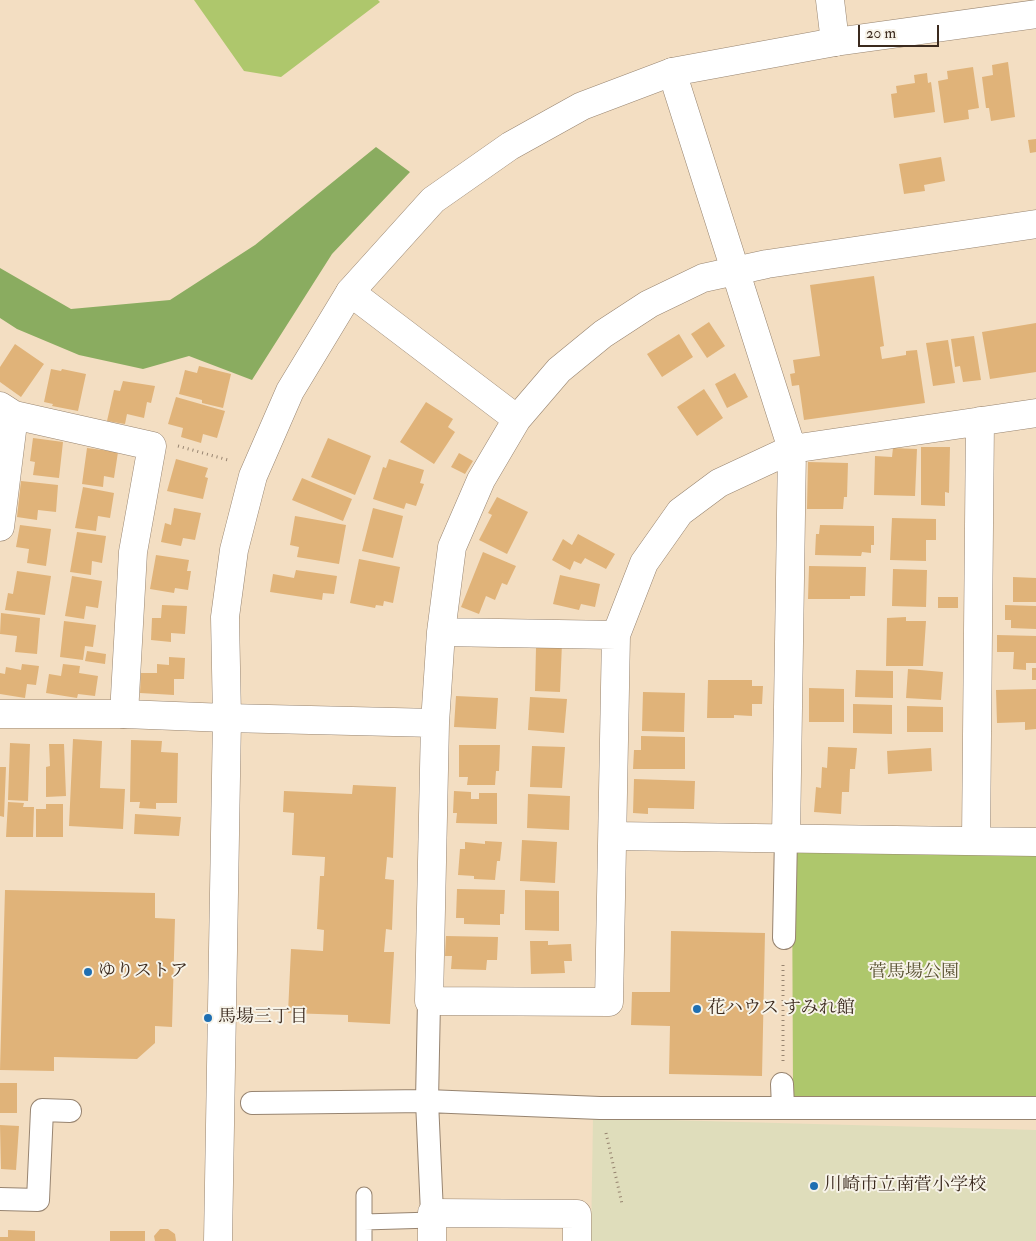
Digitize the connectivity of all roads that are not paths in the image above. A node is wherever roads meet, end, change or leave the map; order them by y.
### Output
1 (830, 0) edge
2 (1036, 14) edge
3 (835, 42) junction
4 (672, 72) junction
5 (1036, 224) edge
6 (734, 269) junction
7 (350, 292) junction
8 (7, 411) edge
9 (1036, 413) edge
10 (517, 419) junction
11 (980, 420) junction
12 (792, 449) junction
13 (0, 527) edge
14 (441, 632) junction
15 (616, 635) junction
16 (0, 714) edge
17 (124, 714) junction
18 (227, 718) junction
19 (436, 723) junction
20 (613, 836) junction
21 (786, 837) junction
22 (976, 840) junction
23 (1036, 842) edge
24 (784, 938) road end
25 (429, 1001) junction
26 (782, 1084) road end
27 (427, 1101) junction
28 (252, 1103) dead end
29 (782, 1107) junction
30 (1036, 1108) edge
31 (70, 1111) dead end
32 (364, 1194) dead end
33 (0, 1199) edge
34 (364, 1222) junction
35 (432, 1224) edge
36 (218, 1241) edge
37 (364, 1241) edge
38 (577, 1241) edge

1 - 3 street
2 - 3 street
3 - 4 street
4 - 6 street
4 - 7 street
5 - 6 street
6 - 10 street
6 - 12 street
7 - 10 street
7 - 18 street
8 - 13 street
8 - 17 street
9 - 11 street
10 - 14 street
11 - 12 street
11 - 22 street
12 - 15 street
12 - 21 street
14 - 15 street
14 - 19 street
15 - 20 street
16 - 17 street
17 - 18 street
18 - 19 street
18 - 36 street
19 - 25 street
20 - 21 street
20 - 25 street
21 - 22 street
21 - 24 street
22 - 23 street
25 - 27 street
26 - 29 street
27 - 28 street
27 - 29 street
27 - 35 street
29 - 30 street
31 - 33 street
32 - 34 lane
34 - 35 lane
34 - 37 lane
35 - 38 street

